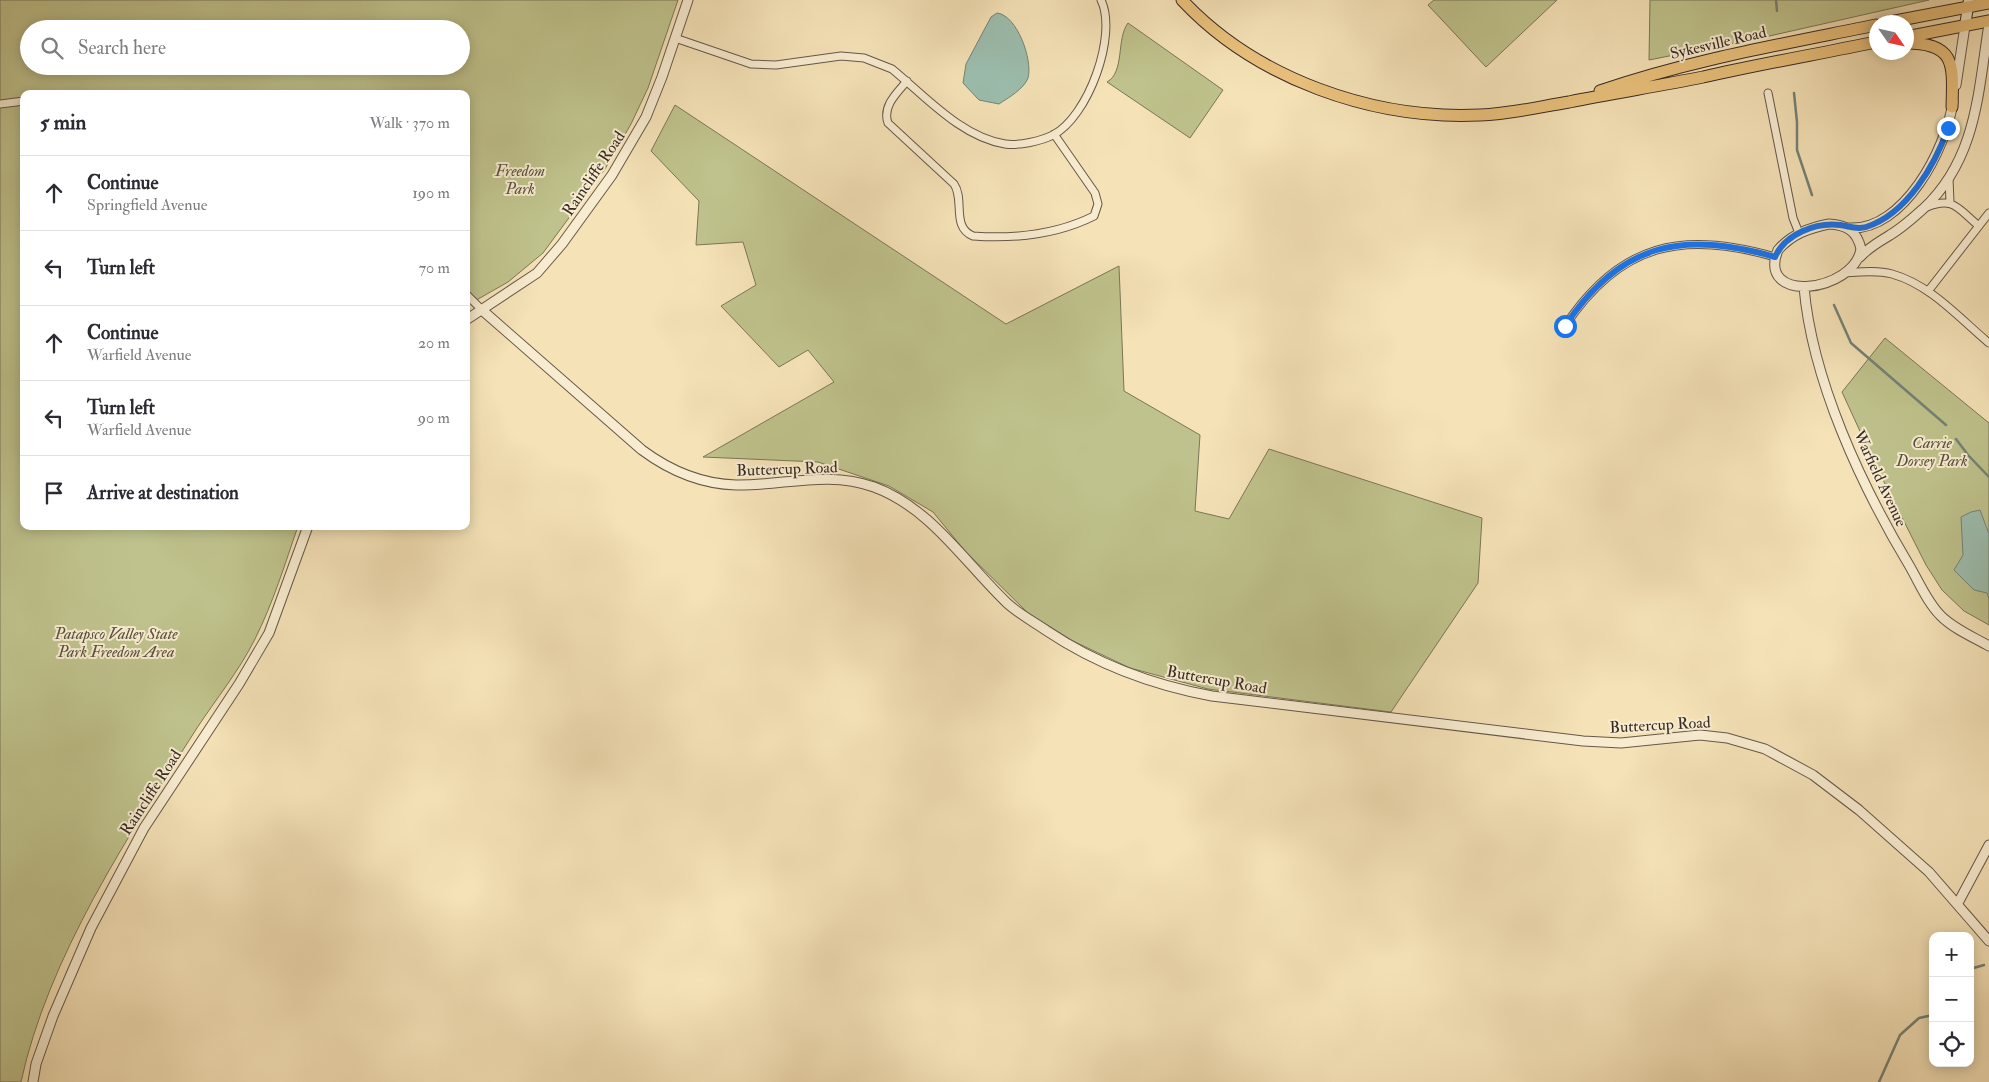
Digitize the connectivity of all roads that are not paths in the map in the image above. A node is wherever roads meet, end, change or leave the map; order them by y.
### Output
1 (688, 0) edge
2 (1101, 0) edge
3 (1182, 0) edge
4 (1969, 3) edge
5 (1989, 3) edge
6 (1914, 16) edge
7 (1989, 23) edge
8 (1869, 26) edge
9 (1965, 26) junction
10 (1914, 36) edge
11 (675, 38) junction
12 (1914, 43) edge
13 (1869, 44) edge
14 (907, 81) junction
15 (1768, 93) dead end
16 (20, 102) edge
17 (1570, 102) junction
18 (0, 104) edge
19 (1952, 108) junction
20 (1054, 134) junction
21 (1950, 179) junction
22 (1950, 202) junction
23 (1924, 208) junction
24 (1989, 213) edge
25 (1979, 226) junction
26 (1848, 228) junction
27 (1799, 233) junction
28 (1775, 257) junction
29 (1860, 257) junction
30 (1845, 273) junction
31 (1804, 287) junction
32 (1928, 290) junction
33 (470, 298) edge
34 (482, 310) junction
35 (470, 318) edge
36 (1565, 326) dead end
37 (1989, 343) edge
38 (307, 530) edge
39 (1989, 646) edge
40 (1989, 845) edge
41 (1958, 903) junction
42 (1989, 941) edge
43 (33, 1082) edge

1 - 11 street, Raincliffe Road
2 - 20 street
3 - 17 main road, Sykesville Road
4 - 5 main road
4 - 6 main road
4 - 9 main road
7 - 9 main road
7 - 21 street
8 - 17 main road, Sykesville Road
9 - 10 main road
9 - 19 street
11 - 14 street
11 - 34 street, Raincliffe Road
12 - 19 main road
13 - 17 main road, Sykesville Road
14 - 20 street
14 - 20 street
15 - 27 street
16 - 18 street
19 - 26 street
21 - 22 street
21 - 23 street
22 - 23 street
22 - 25 street
23 - 29 street
24 - 25 street
25 - 32 street
26 - 27 street
26 - 29 street
27 - 28 street
28 - 31 street
28 - 36 street
29 - 30 street
30 - 31 street
30 - 32 street
31 - 39 street, Warfield Avenue
32 - 37 street
33 - 34 street, Buttercup Road
34 - 35 street, Raincliffe Road
34 - 41 street, Buttercup Road
38 - 43 street, Raincliffe Road
40 - 41 street
41 - 42 street, Buttercup Road

